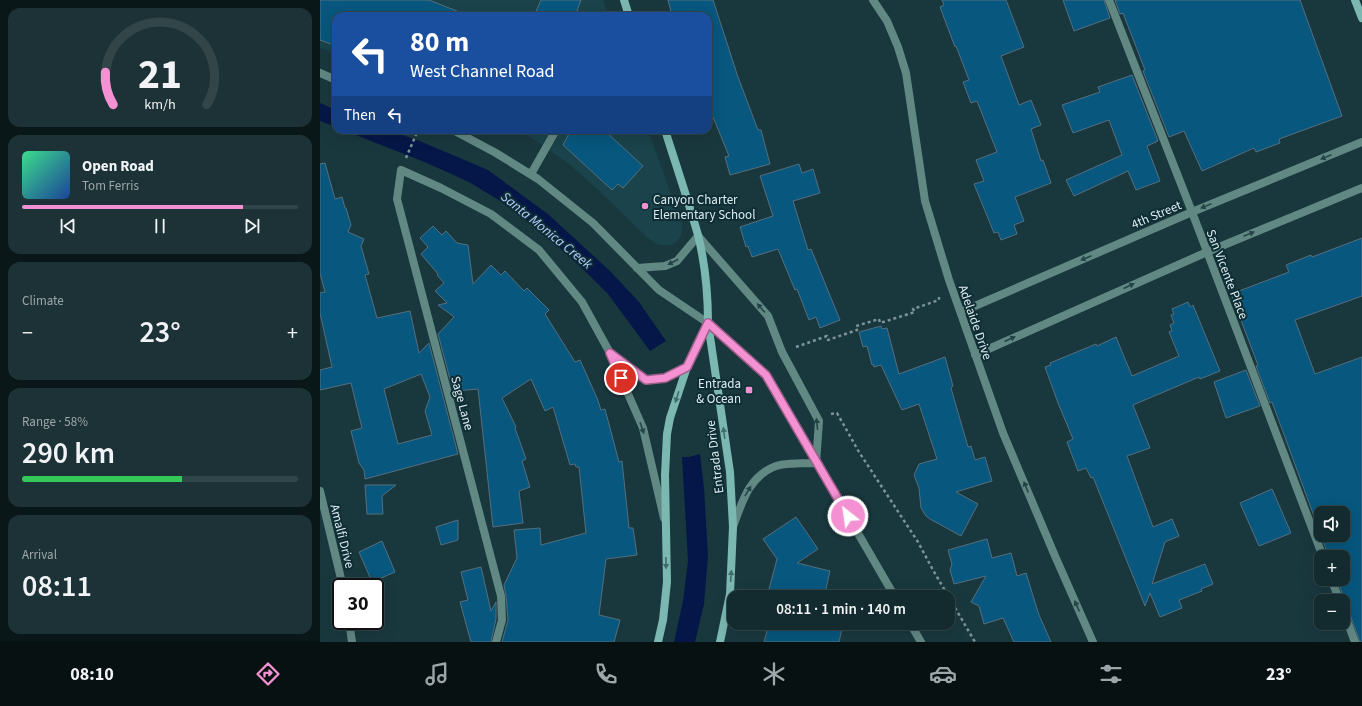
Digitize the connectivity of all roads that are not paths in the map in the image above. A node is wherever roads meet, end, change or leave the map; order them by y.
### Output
1 (624, 0) edge
2 (873, 0) edge
3 (1109, 0) edge
4 (1355, 0) edge
5 (628, 12) edge
6 (1362, 18) edge
7 (320, 73) edge
8 (332, 78) edge
9 (461, 134) edge
10 (554, 134) edge
11 (666, 134) edge
12 (1362, 142) edge
13 (531, 174) junction
14 (1362, 188) edge
15 (1192, 212) junction
16 (698, 236) junction
17 (1207, 252) junction
18 (637, 268) junction
19 (961, 312) junction
20 (708, 323) junction
21 (610, 353) junction
22 (975, 355) junction
23 (687, 367) junction
24 (816, 462) junction
25 (320, 491) edge
26 (666, 524) junction
27 (733, 527) junction
28 (1320, 550) edge
29 (341, 578) edge
30 (891, 590) edge
31 (1350, 629) edge
32 (350, 630) edge
33 (914, 630) edge
34 (352, 642) edge
35 (496, 642) edge
36 (658, 642) edge
37 (720, 642) edge
38 (921, 642) edge
39 (1093, 642) edge
40 (1355, 642) edge

1 - 5 street
2 - 19 street, Adelaide Drive
3 - 15 street, San Vicente Place
4 - 6 street
7 - 8 street
9 - 13 street
10 - 13 street
11 - 16 street, Entrada Drive
12 -> 15 street, 4th Street
13 - 18 street
17 -> 14 street
15 - 17 street, San Vicente Place
15 -> 19 street, 4th Street
16 -> 18 street
16 - 20 street, Entrada Drive
24 -> 16 street
22 -> 17 street
17 - 28 street, San Vicente Place
18 - 20 street
19 - 22 street, Adelaide Drive
20 - 23 street
20 - 24 street
27 -> 20 street, Entrada Drive
21 - 23 street
21 -> 26 street
21 - 35 street, Sage Lane
39 -> 22 street, Adelaide Drive
23 -> 26 street
27 -> 24 street
24 - 30 street
25 - 29 street, Amalfi Drive
26 -> 36 street
37 -> 27 street, Entrada Drive
31 - 40 street
32 - 34 street
33 - 38 street

